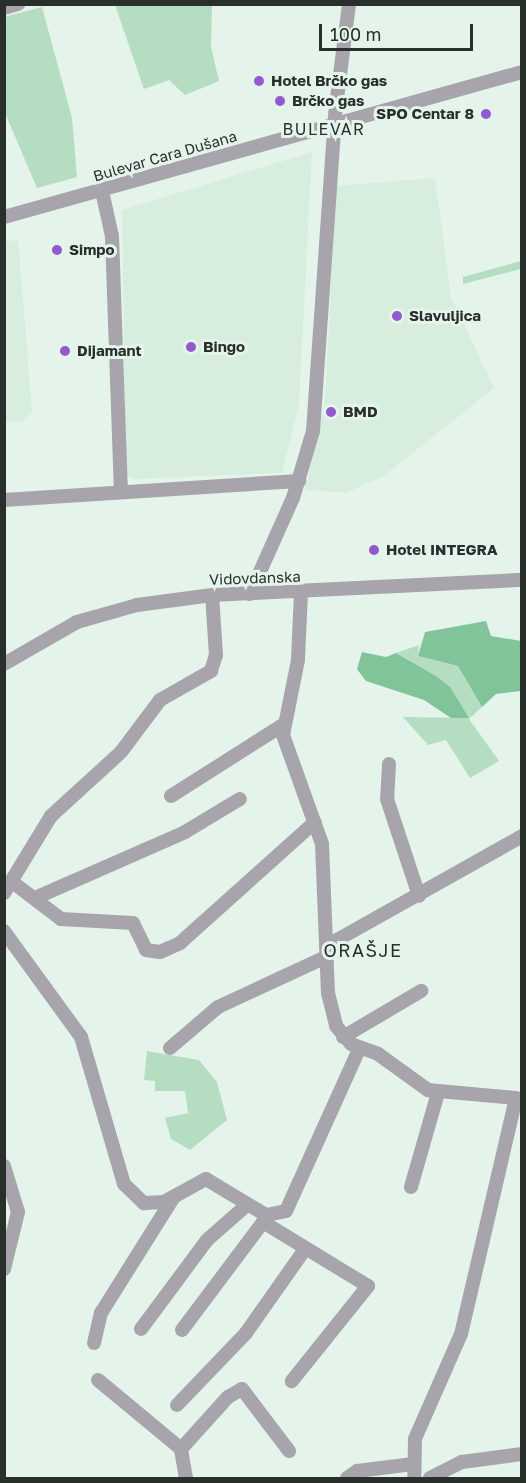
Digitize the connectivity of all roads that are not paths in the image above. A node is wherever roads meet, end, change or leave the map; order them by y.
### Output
1 (18, 4) edge
2 (349, 4) edge
3 (4, 8) edge
4 (522, 72) edge
5 (335, 125) junction
6 (102, 191) junction
7 (4, 217) edge
8 (299, 481) junction
9 (121, 489) junction
10 (4, 500) edge
11 (522, 580) edge
12 (301, 593) junction
13 (250, 594) junction
14 (212, 596) junction
15 (4, 664) edge
16 (283, 725) junction
17 (389, 764) dead end
18 (171, 796) dead end
19 (240, 799) dead end
20 (315, 822) junction
21 (522, 836) edge
22 (7, 888) edge
23 (419, 896) junction
24 (35, 898) junction
25 (4, 931) edge
26 (328, 950) junction
27 (421, 991) dead end
28 (343, 1037) junction
29 (170, 1048) dead end
30 (359, 1048) junction
31 (438, 1093) junction
32 (519, 1098) edge
33 (4, 1166) edge
34 (411, 1187) dead end
35 (173, 1198) junction
36 (247, 1205) junction
37 (265, 1219) junction
38 (305, 1250) junction
39 (4, 1269) edge
40 (141, 1329) dead end
41 (182, 1330) dead end
42 (94, 1343) dead end
43 (98, 1380) dead end
44 (292, 1381) dead end
45 (177, 1405) dead end
46 (181, 1449) junction
47 (289, 1451) dead end
48 (522, 1454) edge
49 (414, 1464) junction
50 (186, 1479) edge
51 (347, 1479) edge
52 (414, 1479) edge
53 (430, 1479) edge

1 - 3 street
2 - 5 street
4 - 5 street, Bulevar Cara Dušana
5 - 6 street, Bulevar Cara Dušana
5 - 8 street
6 - 7 street, Bulevar Cara Dušana
6 - 9 street
8 - 9 street
8 - 13 street
9 - 10 street
11 - 12 street, Vidovdanska
12 - 13 street, Vidovdanska
12 - 16 street
13 - 14 street, Vidovdanska
14 - 15 street, Vidovdanska
14 - 22 street
16 - 18 street
16 - 20 street
17 - 23 street
19 - 24 street
20 - 24 street
20 - 26 street
21 - 23 street
22 - 24 street
23 - 26 street
25 - 35 street
26 - 28 street
26 - 29 street
27 - 28 street
28 - 30 street
30 - 31 street
30 - 37 street
31 - 32 street
31 - 34 street
32 - 49 street
33 - 39 street
35 - 36 street
35 - 42 street
36 - 37 street
36 - 40 street
37 - 38 street
37 - 41 street
38 - 44 street
38 - 45 street
43 - 46 street
46 - 47 street
46 - 50 street
48 - 53 street
49 - 51 street
49 - 52 street

